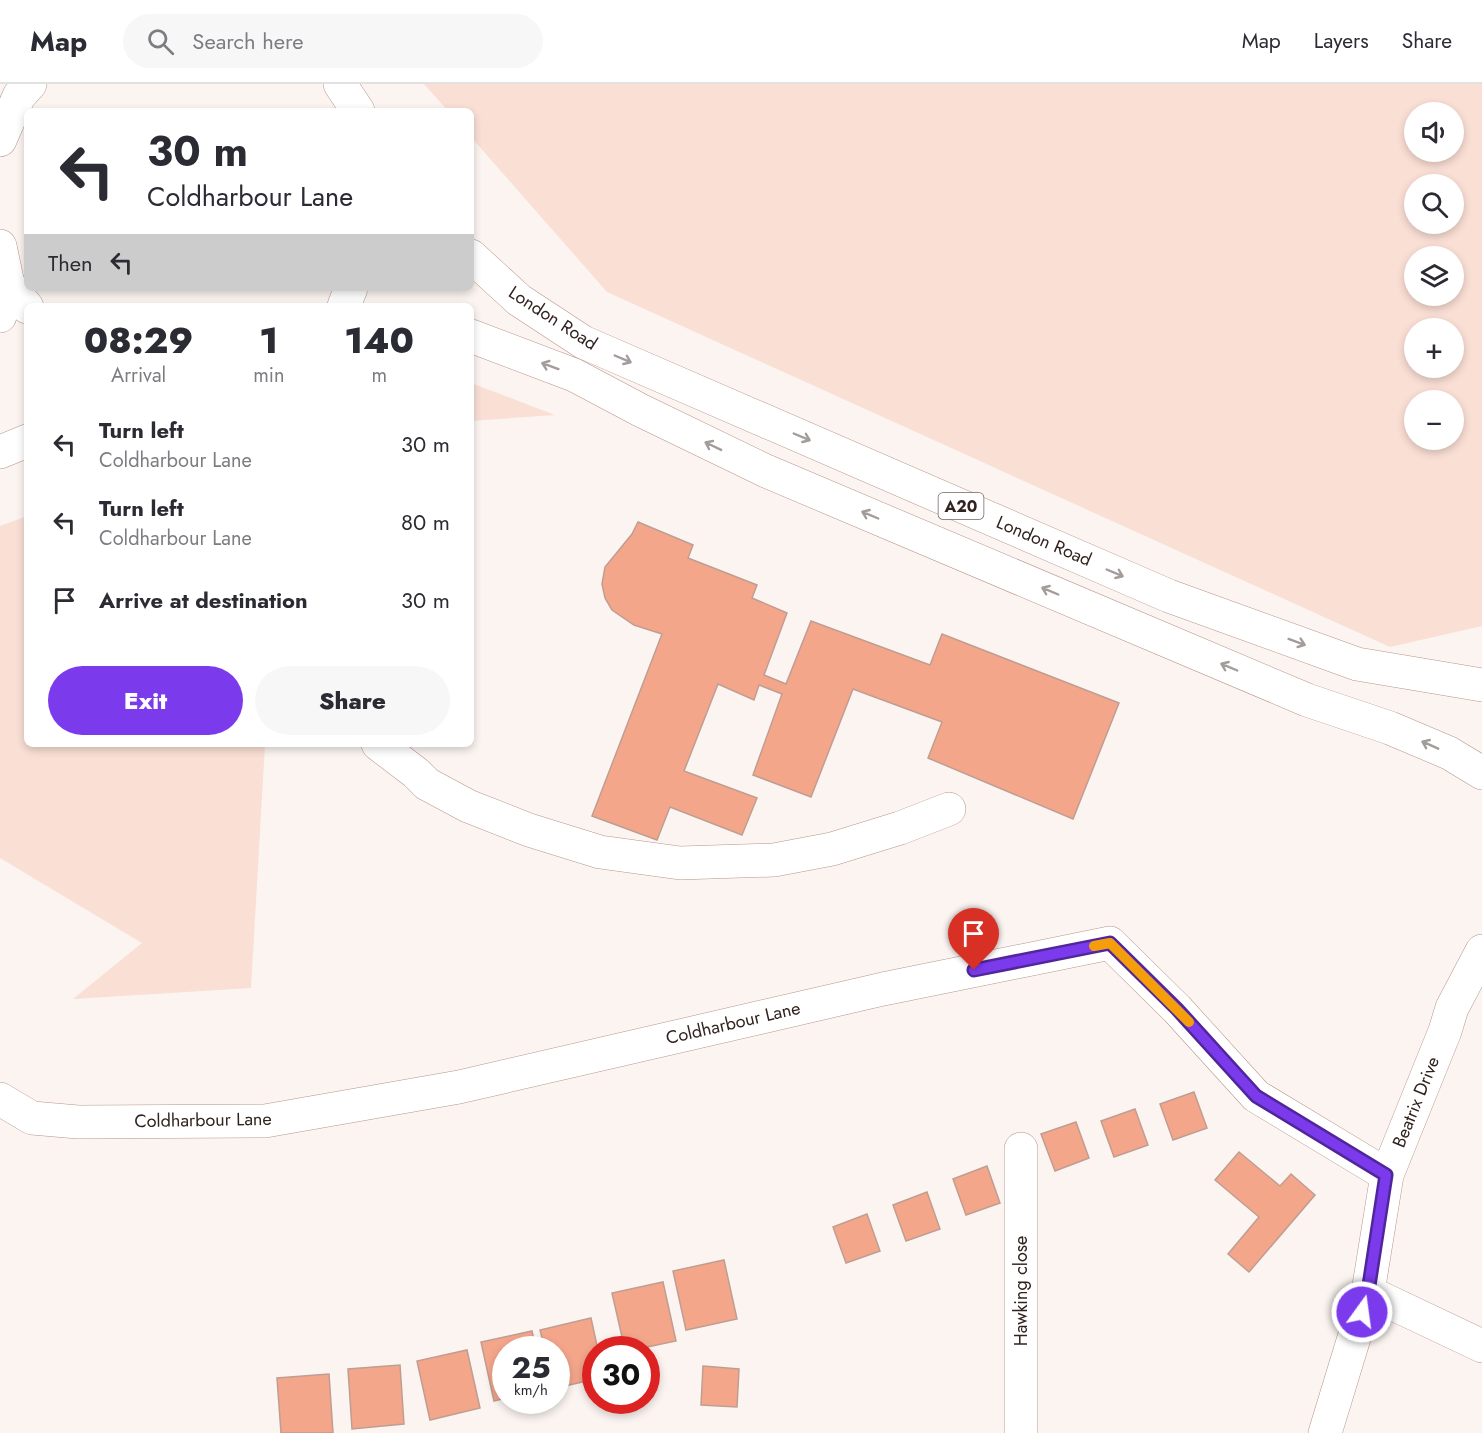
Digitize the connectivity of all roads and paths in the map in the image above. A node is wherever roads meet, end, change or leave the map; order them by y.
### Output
1 (30, 84) edge
2 (340, 84) edge
3 (356, 108) edge
4 (0, 140) edge
5 (0, 246) edge
6 (474, 259) edge
7 (17, 296) edge
8 (0, 316) edge
9 (474, 337) edge
10 (24, 442) edge
11 (0, 452) edge
12 (1482, 685) edge
13 (382, 747) edge
14 (1482, 773) edge
15 (949, 809) dead end
16 (1482, 951) edge
17 (0, 1099) edge
18 (1021, 1149) dead end
19 (1386, 1175) junction
20 (1368, 1292) junction
21 (1482, 1346) edge
22 (1021, 1433) edge
23 (1325, 1433) edge

1 - 4 main road
2 - 3 main road
5 - 7 main road
6 -> 12 main road, London Road / A20
7 - 8 main road
14 -> 9 main road, London Road / A20
10 - 11 main road
13 - 15 main road
16 - 19 main road, Beatrix Drive
17 - 19 main road, Coldharbour Lane
18 - 22 main road, Hawking close
19 - 20 main road, Beatrix Drive
20 - 21 main road
20 - 23 main road, Beatrix Drive

